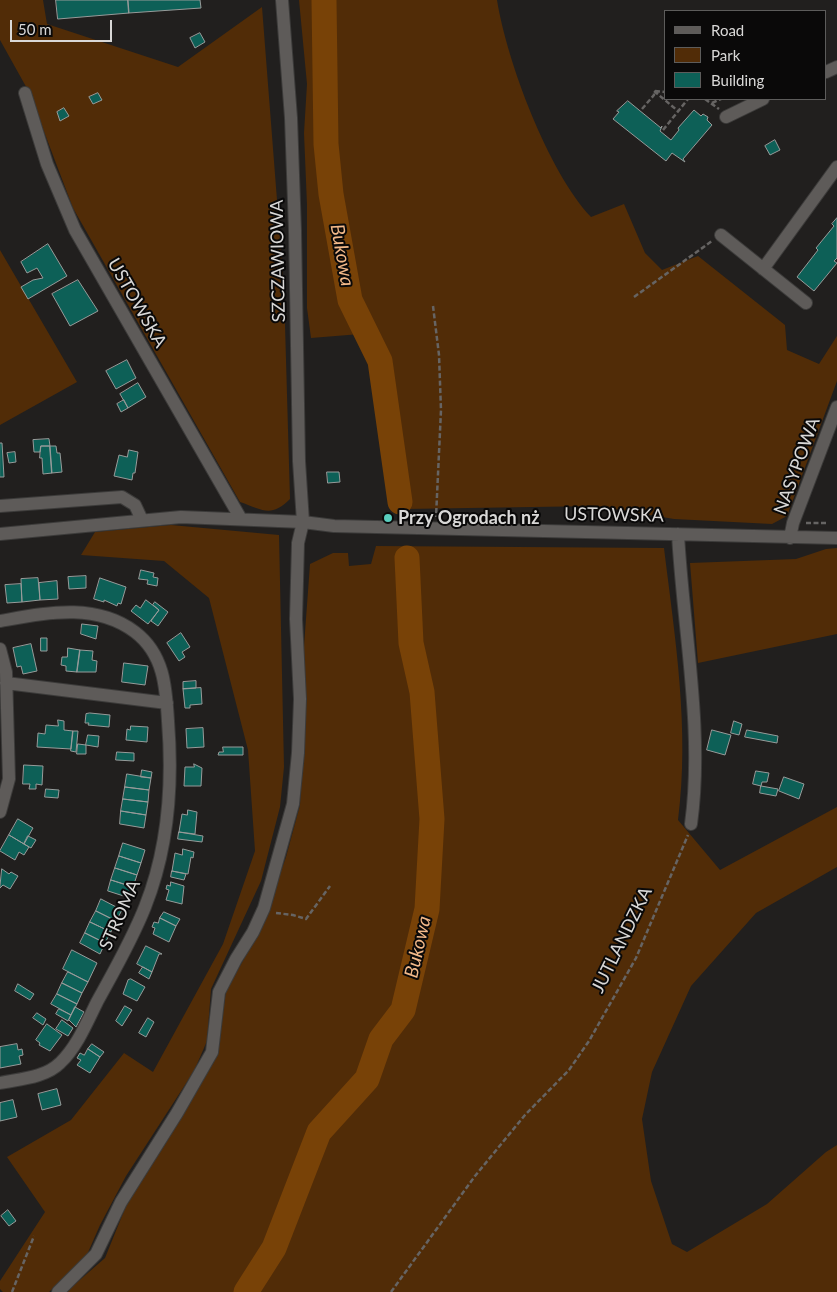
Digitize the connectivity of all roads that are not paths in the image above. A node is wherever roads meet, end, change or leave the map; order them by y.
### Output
1 (282, 0) edge
2 (25, 93) dead end
3 (761, 100) edge
4 (726, 117) dead end
5 (837, 167) edge
6 (721, 234) road end
7 (763, 269) junction
8 (806, 303) dead end
9 (837, 407) edge
10 (0, 506) edge
11 (241, 519) junction
12 (142, 520) junction
13 (303, 522) junction
14 (0, 534) edge
15 (678, 534) junction
16 (790, 538) junction
17 (837, 538) edge
18 (0, 621) edge
19 (0, 649) edge
20 (6, 683) junction
21 (167, 703) junction
22 (3, 711) edge
23 (0, 812) edge
24 (691, 824) road end
25 (0, 1083) edge
26 (58, 1292) edge

1 - 13 street, SZCZAWIOWA
2 - 11 street, USTOWSKA
3 - 4 street
5 - 7 street
6 - 7 street
7 - 8 street
9 - 16 street, NASYPOWA
10 - 12 street
11 - 12 street, USTOWSKA
11 - 13 street, USTOWSKA
12 - 14 street, USTOWSKA
13 - 15 street, USTOWSKA
13 - 26 street, SZCZAWIOWA
15 - 16 street, USTOWSKA
15 - 24 street
16 - 17 street, USTOWSKA
18 - 21 street, STROMA
19 - 20 street
20 - 21 street
20 - 22 street
21 - 25 street, STROMA
22 - 23 street

